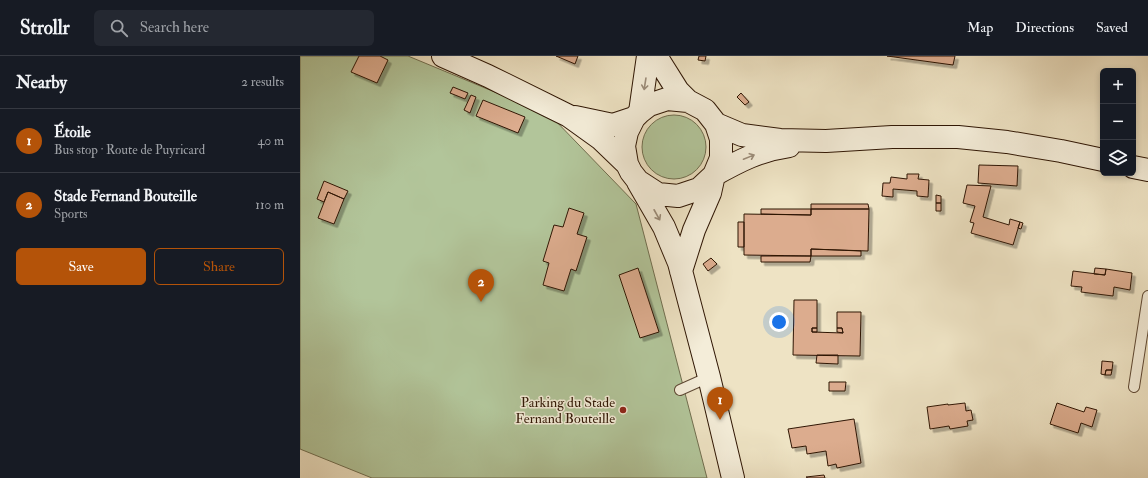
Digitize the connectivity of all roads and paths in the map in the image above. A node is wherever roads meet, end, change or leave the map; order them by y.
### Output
1 (443, 56) edge
2 (648, 56) edge
3 (656, 56) edge
4 (688, 101) junction
5 (637, 115) junction
6 (569, 116) junction
7 (716, 124) junction
8 (826, 140) junction
9 (1100, 159) edge
10 (1136, 168) edge
11 (1148, 170) edge
12 (633, 173) junction
13 (706, 182) junction
14 (680, 267) junction
15 (1148, 296) edge
16 (709, 377) junction
17 (1134, 387) dead end
18 (680, 390) dead end
19 (733, 478) edge

1 - 6 main road
2 -> 5 main road
3 - 4 main road
4 - 5 main road
4 - 7 main road
5 - 6 main road
5 - 12 main road
6 - 12 main road
7 - 8 main road
7 - 13 main road
8 - 9 main road
13 -> 8 main road
10 - 11 main road
12 - 13 main road
12 -> 14 main road
13 - 14 main road
14 - 16 main road
15 - 17 lane
16 - 18 lane
16 - 19 main road

